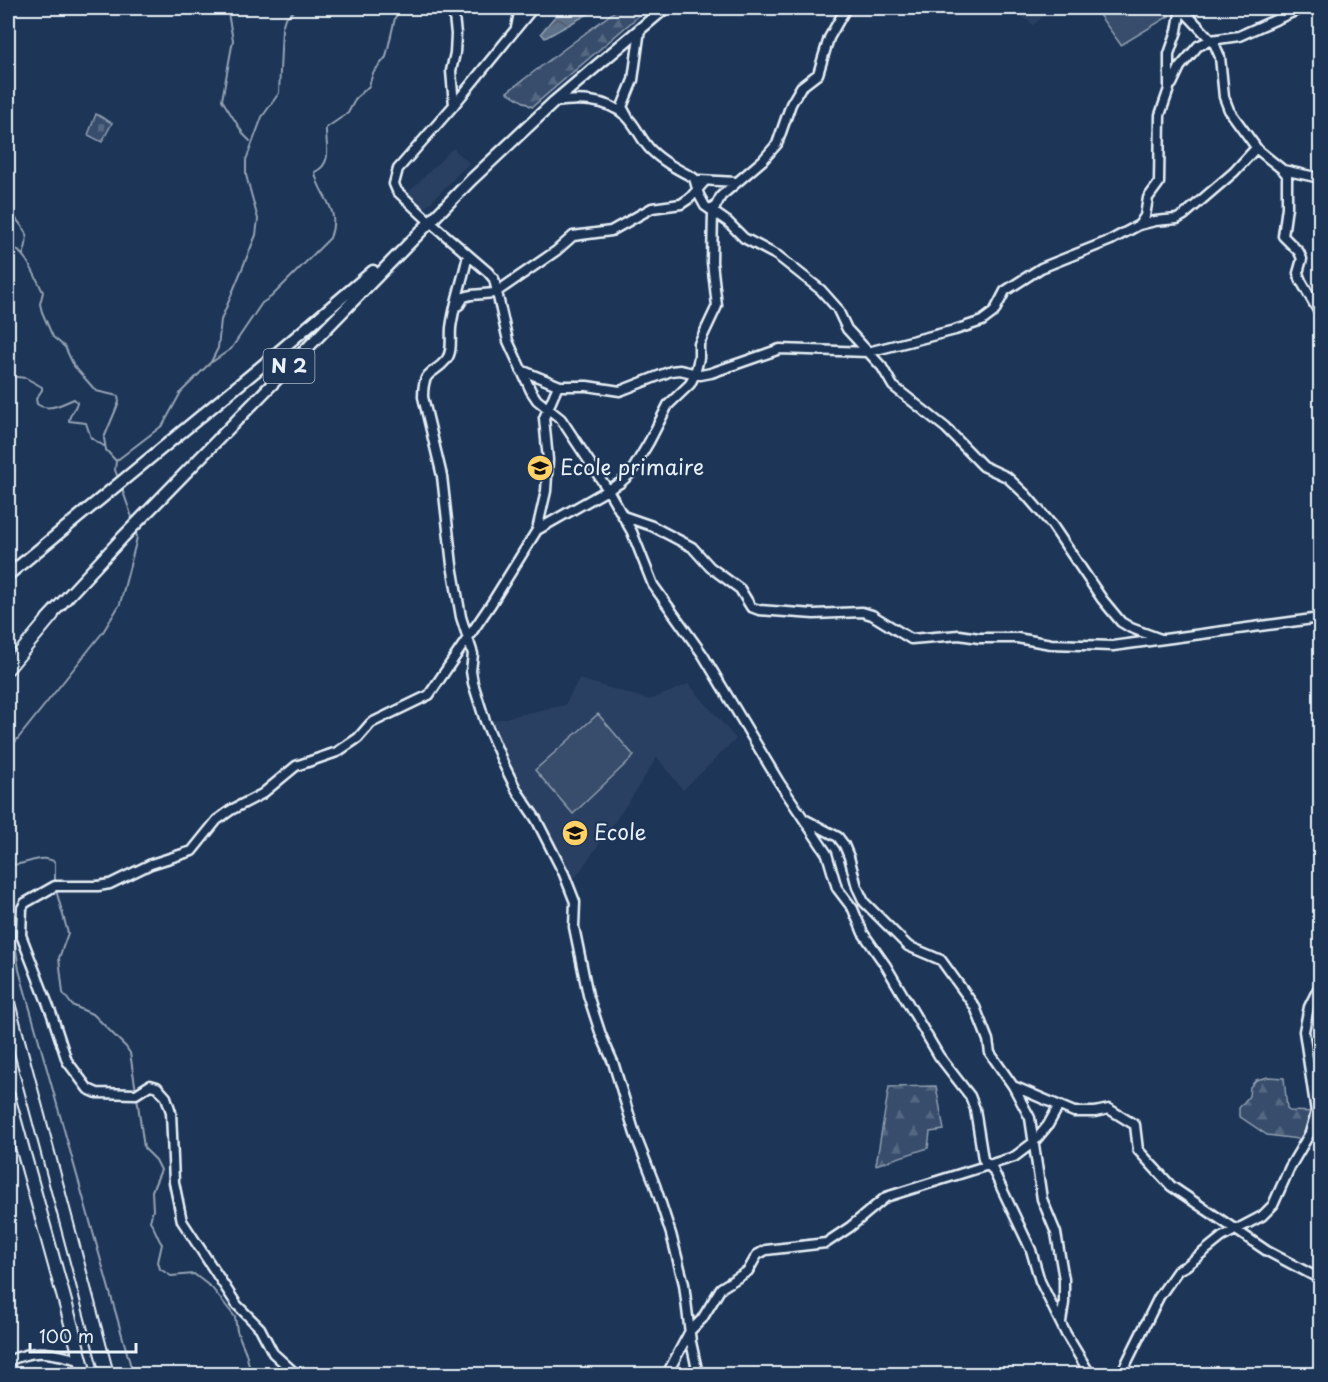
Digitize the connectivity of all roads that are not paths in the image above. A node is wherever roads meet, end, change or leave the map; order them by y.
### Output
1 (453, 8) edge
2 (517, 8) edge
3 (533, 8) edge
4 (665, 8) edge
5 (846, 8) edge
6 (1181, 8) edge
7 (1302, 8) edge
8 (640, 28) junction
9 (516, 29) junction
10 (1211, 40) junction
11 (1169, 89) junction
12 (554, 102) junction
13 (454, 105) junction
14 (627, 116) junction
15 (1256, 148) junction
16 (1283, 170) junction
17 (694, 178) junction
18 (1320, 178) edge
19 (705, 181) junction
20 (736, 182) junction
21 (698, 189) junction
22 (713, 211) junction
23 (430, 222) junction
24 (1139, 225) junction
25 (468, 255) junction
26 (497, 292) junction
27 (455, 311) junction
28 (1320, 314) edge
29 (868, 352) junction
30 (521, 370) junction
31 (695, 374) junction
32 (560, 386) junction
33 (547, 408) junction
34 (608, 490) junction
35 (622, 516) junction
36 (537, 530) junction
37 (8, 575) edge
38 (52, 615) junction
39 (1320, 618) edge
40 (468, 639) junction
41 (1161, 639) junction
42 (8, 659) edge
43 (8, 668) edge
44 (803, 818) junction
45 (1320, 985) edge
46 (8, 1003) edge
47 (1012, 1086) junction
48 (8, 1096) edge
49 (1058, 1107) junction
50 (1034, 1142) junction
51 (989, 1166) junction
52 (1235, 1230) junction
53 (1320, 1279) edge
54 (1061, 1323) junction
55 (690, 1331) junction
56 (76, 1359) dead end
57 (8, 1361) edge
58 (85, 1374) edge
59 (107, 1374) edge
60 (296, 1374) edge
61 (667, 1374) edge
62 (698, 1374) edge
63 (1090, 1374) edge
64 (1121, 1374) edge

1 - 13 street
2 - 9 street
3 - 9 street
4 - 8 main road, N 2
5 - 20 street
6 - 10 street
6 - 11 street
7 - 10 street
8 - 12 main road, N 2
8 - 14 street
9 - 13 street
10 - 11 street
10 - 15 street
11 - 24 street
12 - 14 street
12 - 23 main road, N 2
13 - 23 street
14 - 17 street
15 - 16 street
15 - 24 street
16 - 18 street
16 - 28 street
17 - 19 street
17 - 21 street
19 - 20 street
19 - 21 street
20 - 22 street
21 - 22 street
21 - 26 street
22 - 29 street
22 - 31 street
23 - 25 street
23 - 37 main road, N 2
23 - 38 main road, N 2
24 - 29 street
25 - 26 street
25 - 27 street
26 - 27 street
26 - 30 street
27 - 40 street
29 - 31 street
29 - 41 street
30 - 32 street
30 - 33 street
31 - 32 street
31 - 34 street
32 - 33 street
33 - 34 street
33 - 36 street
34 - 35 street
34 - 36 street
35 - 41 street
35 - 44 street
36 - 40 street
38 - 42 main road, N 2
38 - 43 highway
39 - 41 street
40 - 55 street
40 - 60 street
44 - 47 street
44 - 51 street
45 - 52 street
46 - 59 highway
47 - 49 street
47 - 50 street
48 - 58 highway
49 - 50 street
49 - 52 street
50 - 51 street
50 - 54 street
51 - 54 street
51 - 55 street
52 - 53 street
52 - 64 street
54 - 63 street
55 - 61 street
55 - 62 street
56 - 57 street

